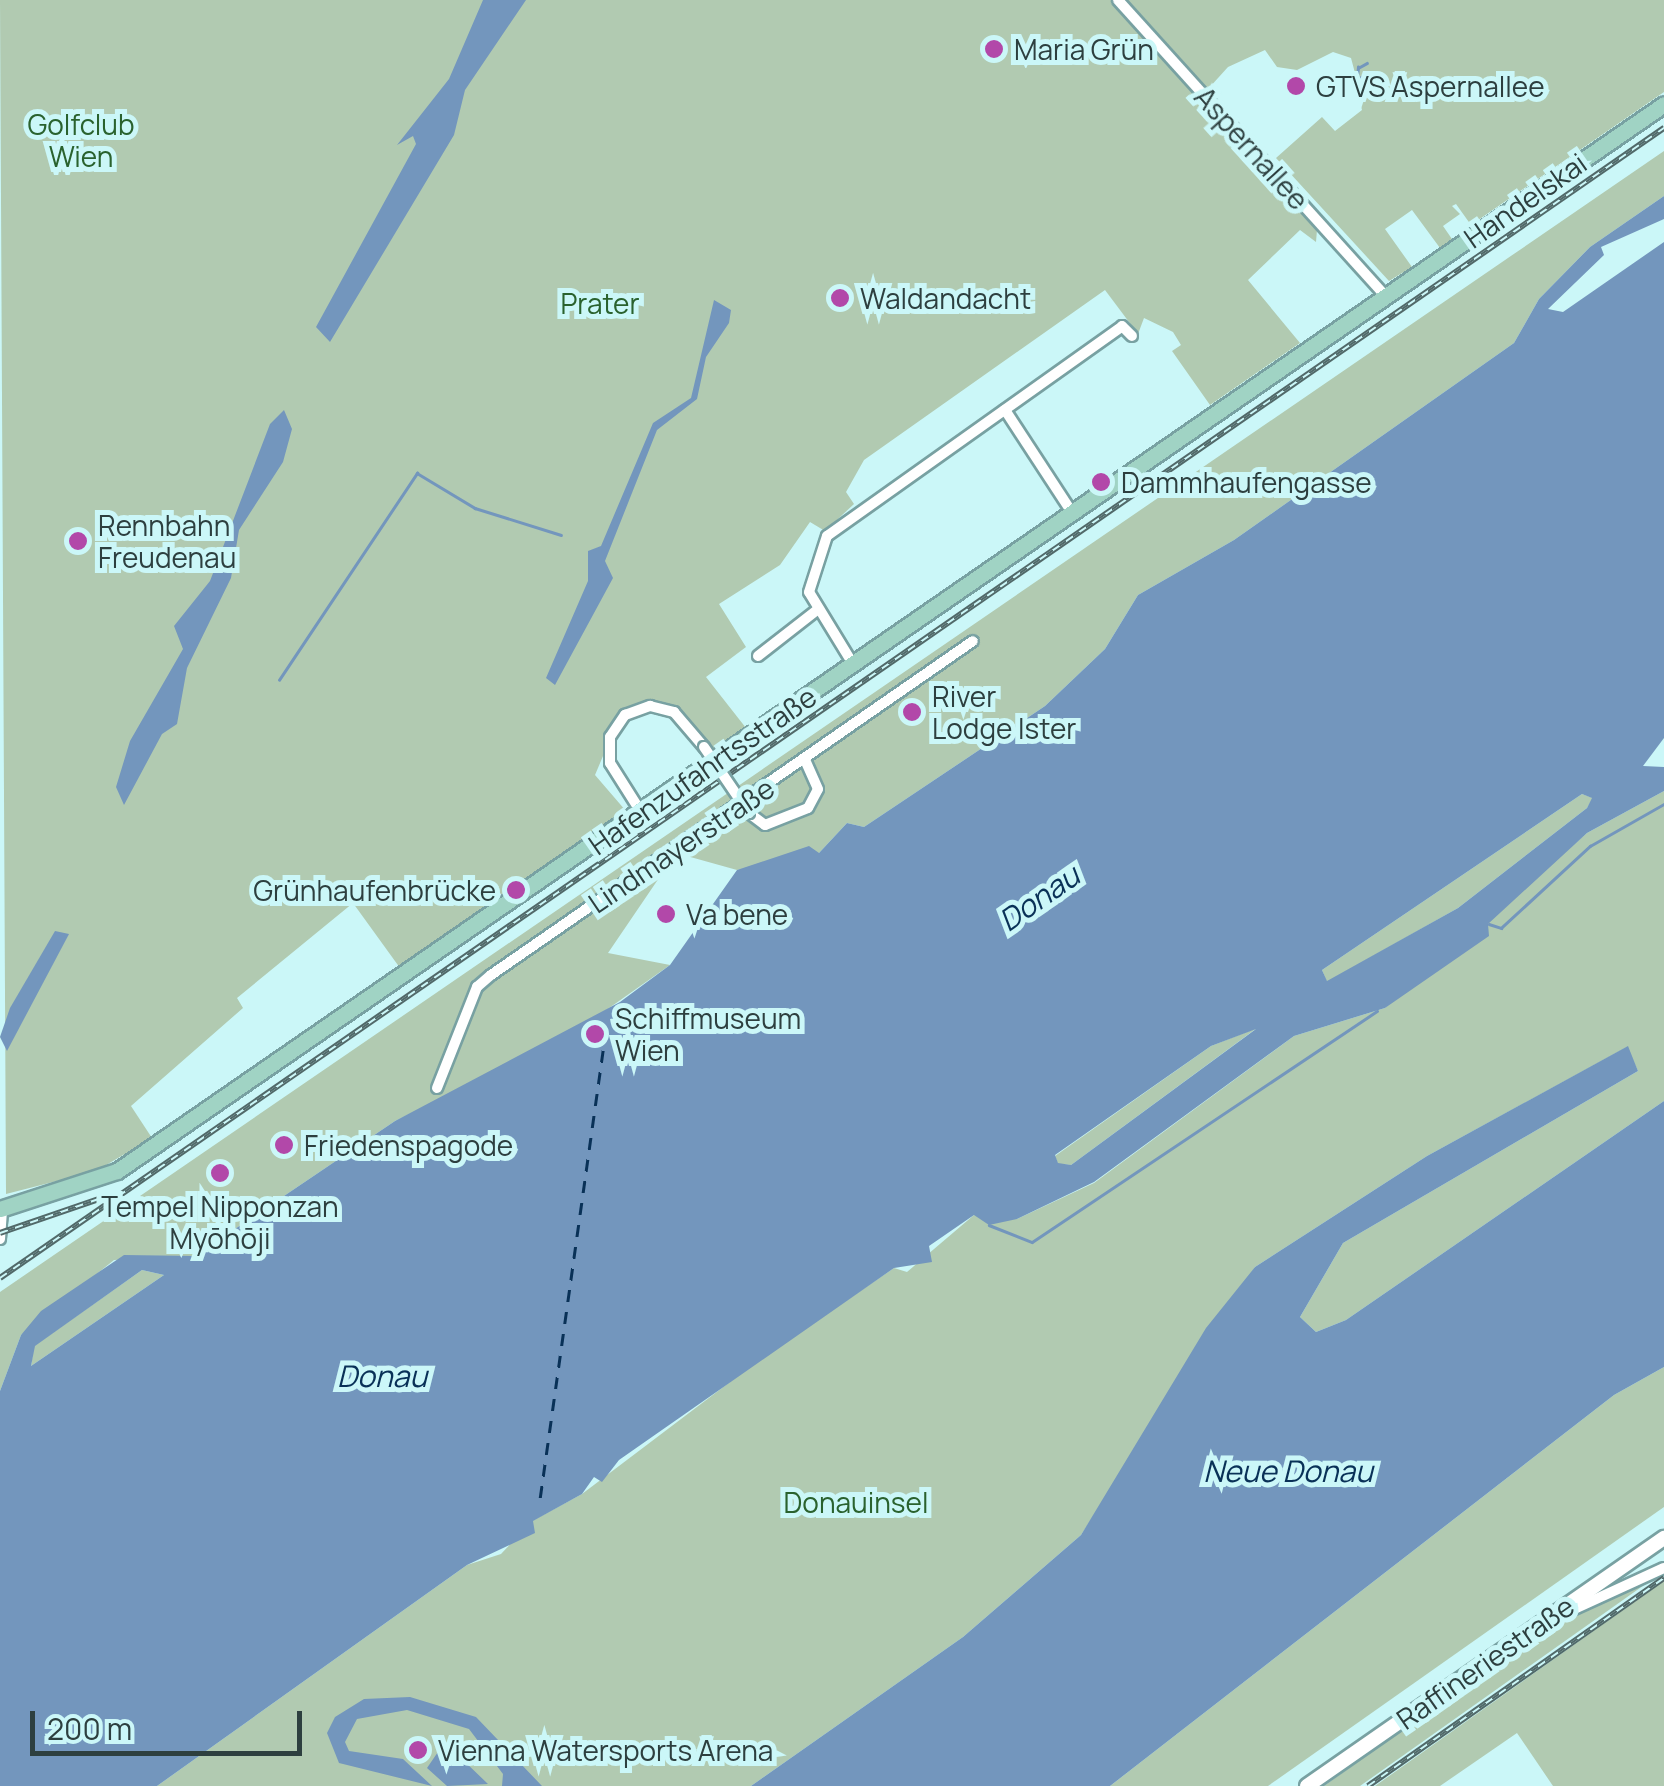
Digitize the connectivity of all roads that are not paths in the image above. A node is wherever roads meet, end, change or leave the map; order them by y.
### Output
1 (1118, 0) edge
2 (1664, 104) edge
3 (1386, 297) junction
4 (1132, 336) dead end
5 (1005, 410) junction
6 (1074, 514) junction
7 (817, 610) junction
8 (974, 641) dead end
9 (758, 656) dead end
10 (853, 664) junction
11 (806, 762) junction
12 (642, 812) junction
13 (437, 1088) dead end
14 (1, 1209) edge
15 (0, 1239) edge
16 (1664, 1538) edge
17 (1664, 1568) edge
18 (1548, 1619) junction
19 (1307, 1786) edge

1 - 3 street, Aspernallee
2 - 3 main road, Handelskai
3 - 6 main road, Hafenzufahrtsstraße
4 - 5 street
5 - 6 street
5 - 7 street
6 - 10 main road, Hafenzufahrtsstraße
7 - 9 street
7 - 10 street
8 - 11 street, Lindmayerstraße
10 - 12 main road, Hafenzufahrtsstraße
11 - 12 street, bridge
11 - 13 street, Lindmayerstraße
12 - 14 main road, Hafenzufahrtsstraße
14 - 15 street
16 - 18 main road, Raffineriestraße
17 - 18 street
18 - 19 main road, Raffineriestraße

